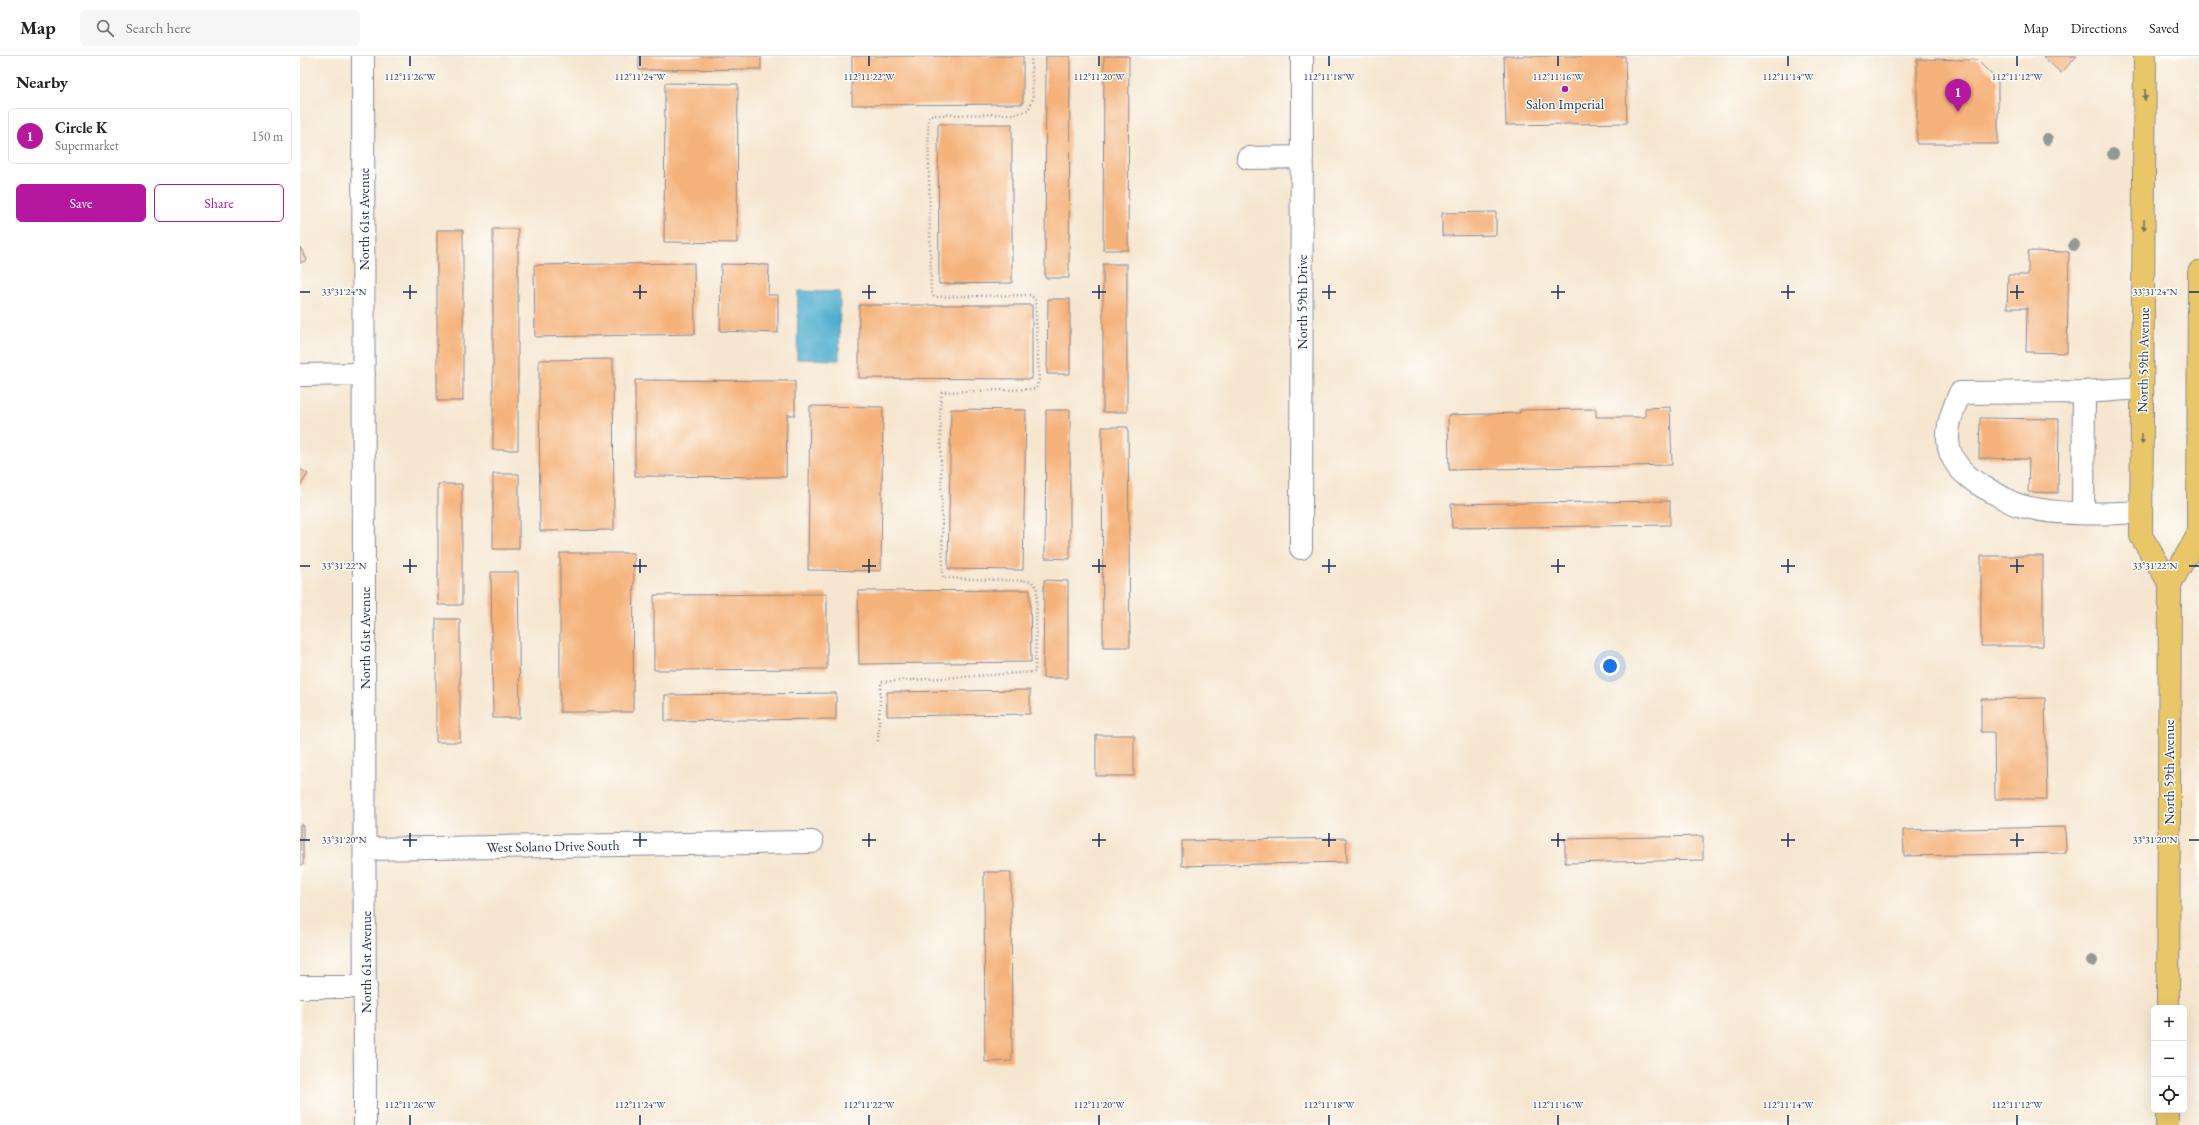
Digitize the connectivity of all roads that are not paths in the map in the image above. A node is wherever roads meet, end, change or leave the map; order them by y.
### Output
1 (363, 56) edge
2 (1302, 56) edge
3 (2146, 56) edge
4 (1302, 157) junction
5 (1248, 158) dead end
6 (2199, 272) edge
7 (364, 374) junction
8 (300, 375) edge
9 (2142, 388) junction
10 (2084, 392) junction
11 (2141, 512) junction
12 (2083, 513) junction
13 (1301, 548) dead end
14 (2170, 584) junction
15 (812, 842) dead end
16 (366, 849) junction
17 (300, 987) edge
18 (366, 987) junction
19 (2168, 1005) edge
20 (2167, 1113) edge
21 (366, 1125) edge
22 (2167, 1125) edge

1 - 7 street, North 61st Avenue
2 - 4 street, North 59th Drive
3 -> 9 main road, North 59th Avenue
4 - 5 street
4 - 13 street, North 59th Drive
6 - 14 main road, North 59th Avenue
7 - 8 street
7 - 16 street, North 61st Avenue
9 - 10 street
9 -> 11 main road, North 59th Avenue
10 - 12 street
10 - 12 street
11 - 12 street
11 - 14 main road, North 59th Avenue
14 - 19 main road, North 59th Avenue
15 - 16 street, West Solano Drive South
16 - 18 street, North 61st Avenue
17 - 18 street
18 - 21 street, North 61st Avenue
20 - 22 main road

